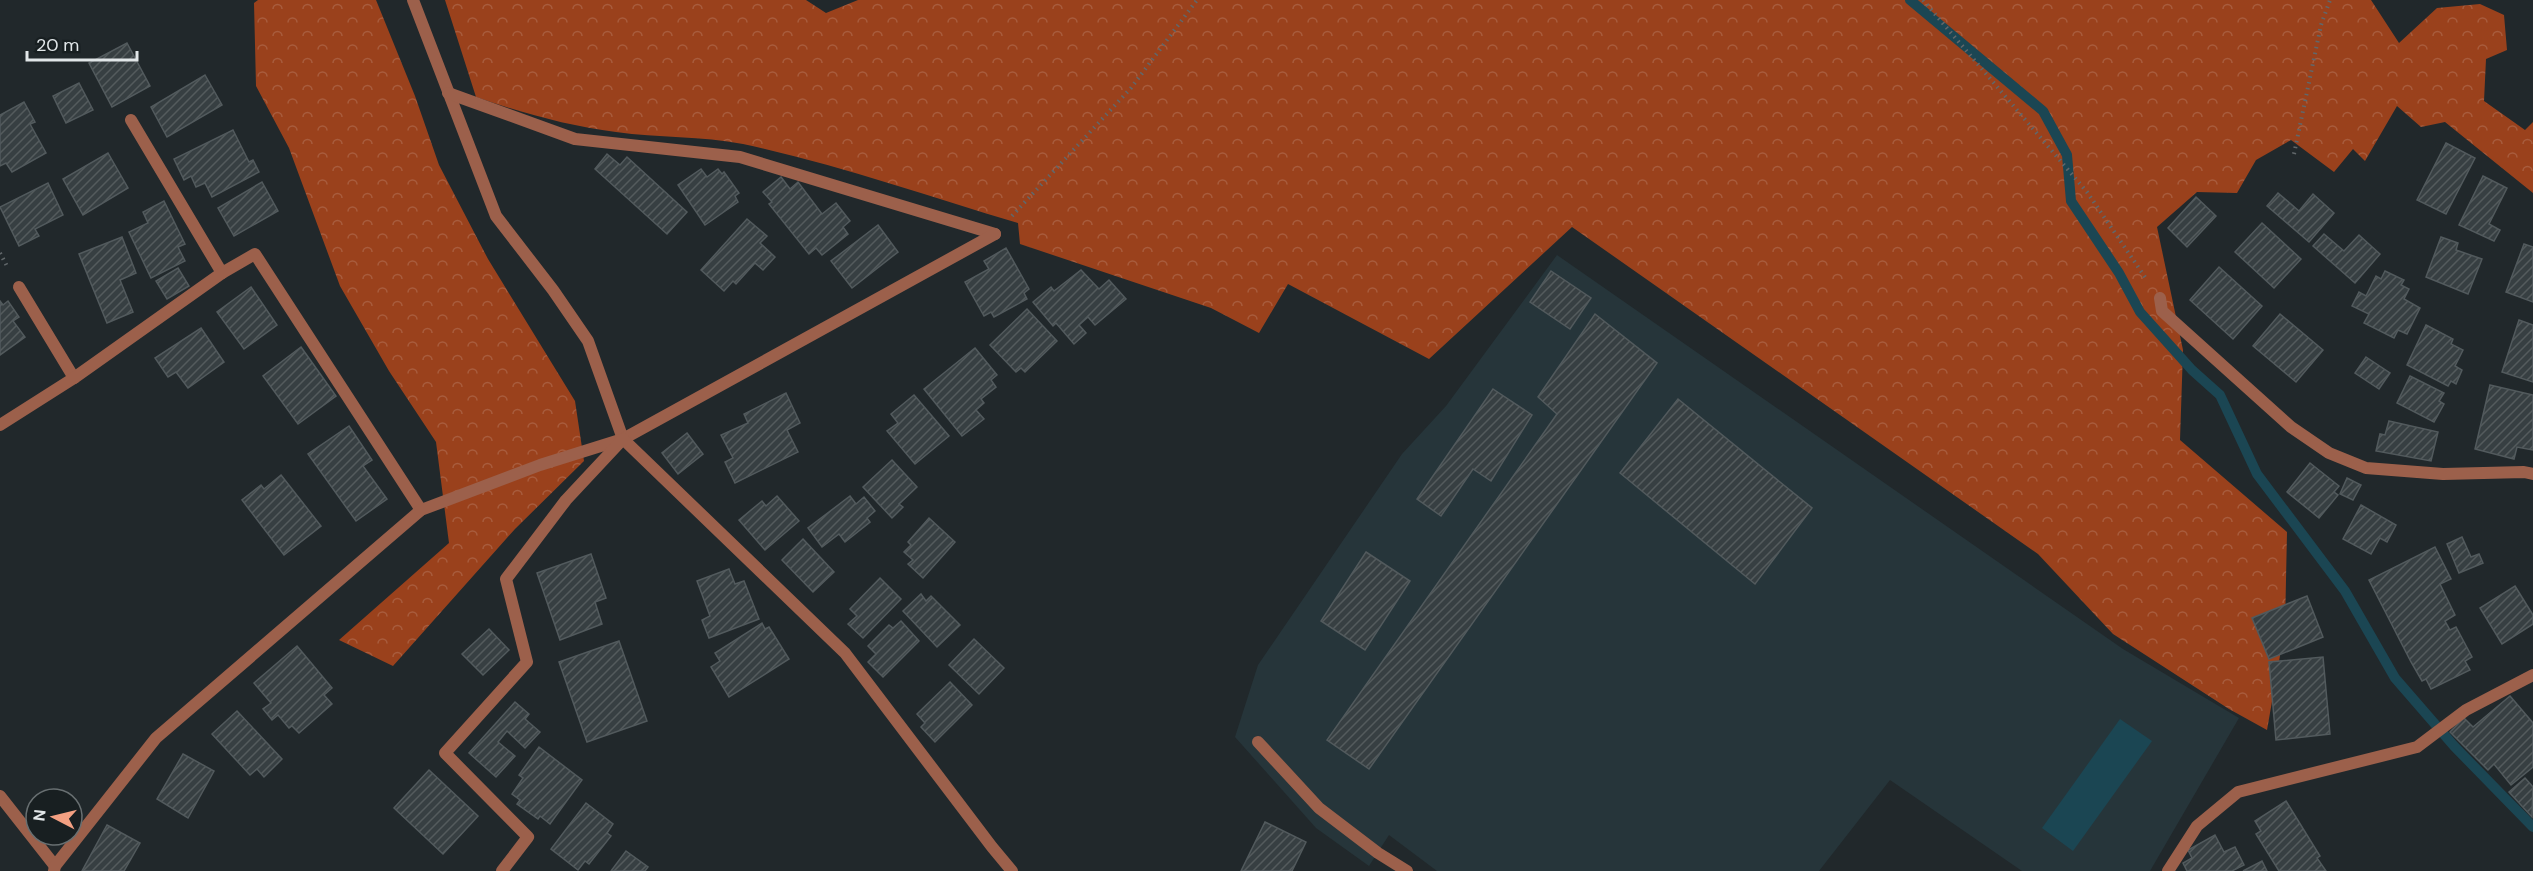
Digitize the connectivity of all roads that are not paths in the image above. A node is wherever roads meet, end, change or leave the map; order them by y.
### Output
1 (413, 0) edge
2 (448, 93) junction
3 (131, 120) dead end
4 (222, 273) junction
5 (19, 287) dead end
6 (2160, 298) road end
7 (74, 378) junction
8 (0, 425) edge
9 (622, 439) junction
10 (2533, 474) edge
11 (421, 510) junction
12 (2533, 675) edge
13 (1258, 742) dead end
14 (0, 796) edge
15 (55, 869) edge
16 (502, 871) edge
17 (1012, 871) edge
18 (1407, 871) edge
19 (2168, 871) edge

1 - 2 street
2 - 9 street
2 - 9 street
3 - 4 street
4 - 7 street
4 - 11 street
5 - 7 street
6 - 10 street
7 - 8 street
9 - 11 street
9 - 16 street
9 - 17 street
11 - 15 street
12 - 19 street
13 - 18 street
14 - 15 street

